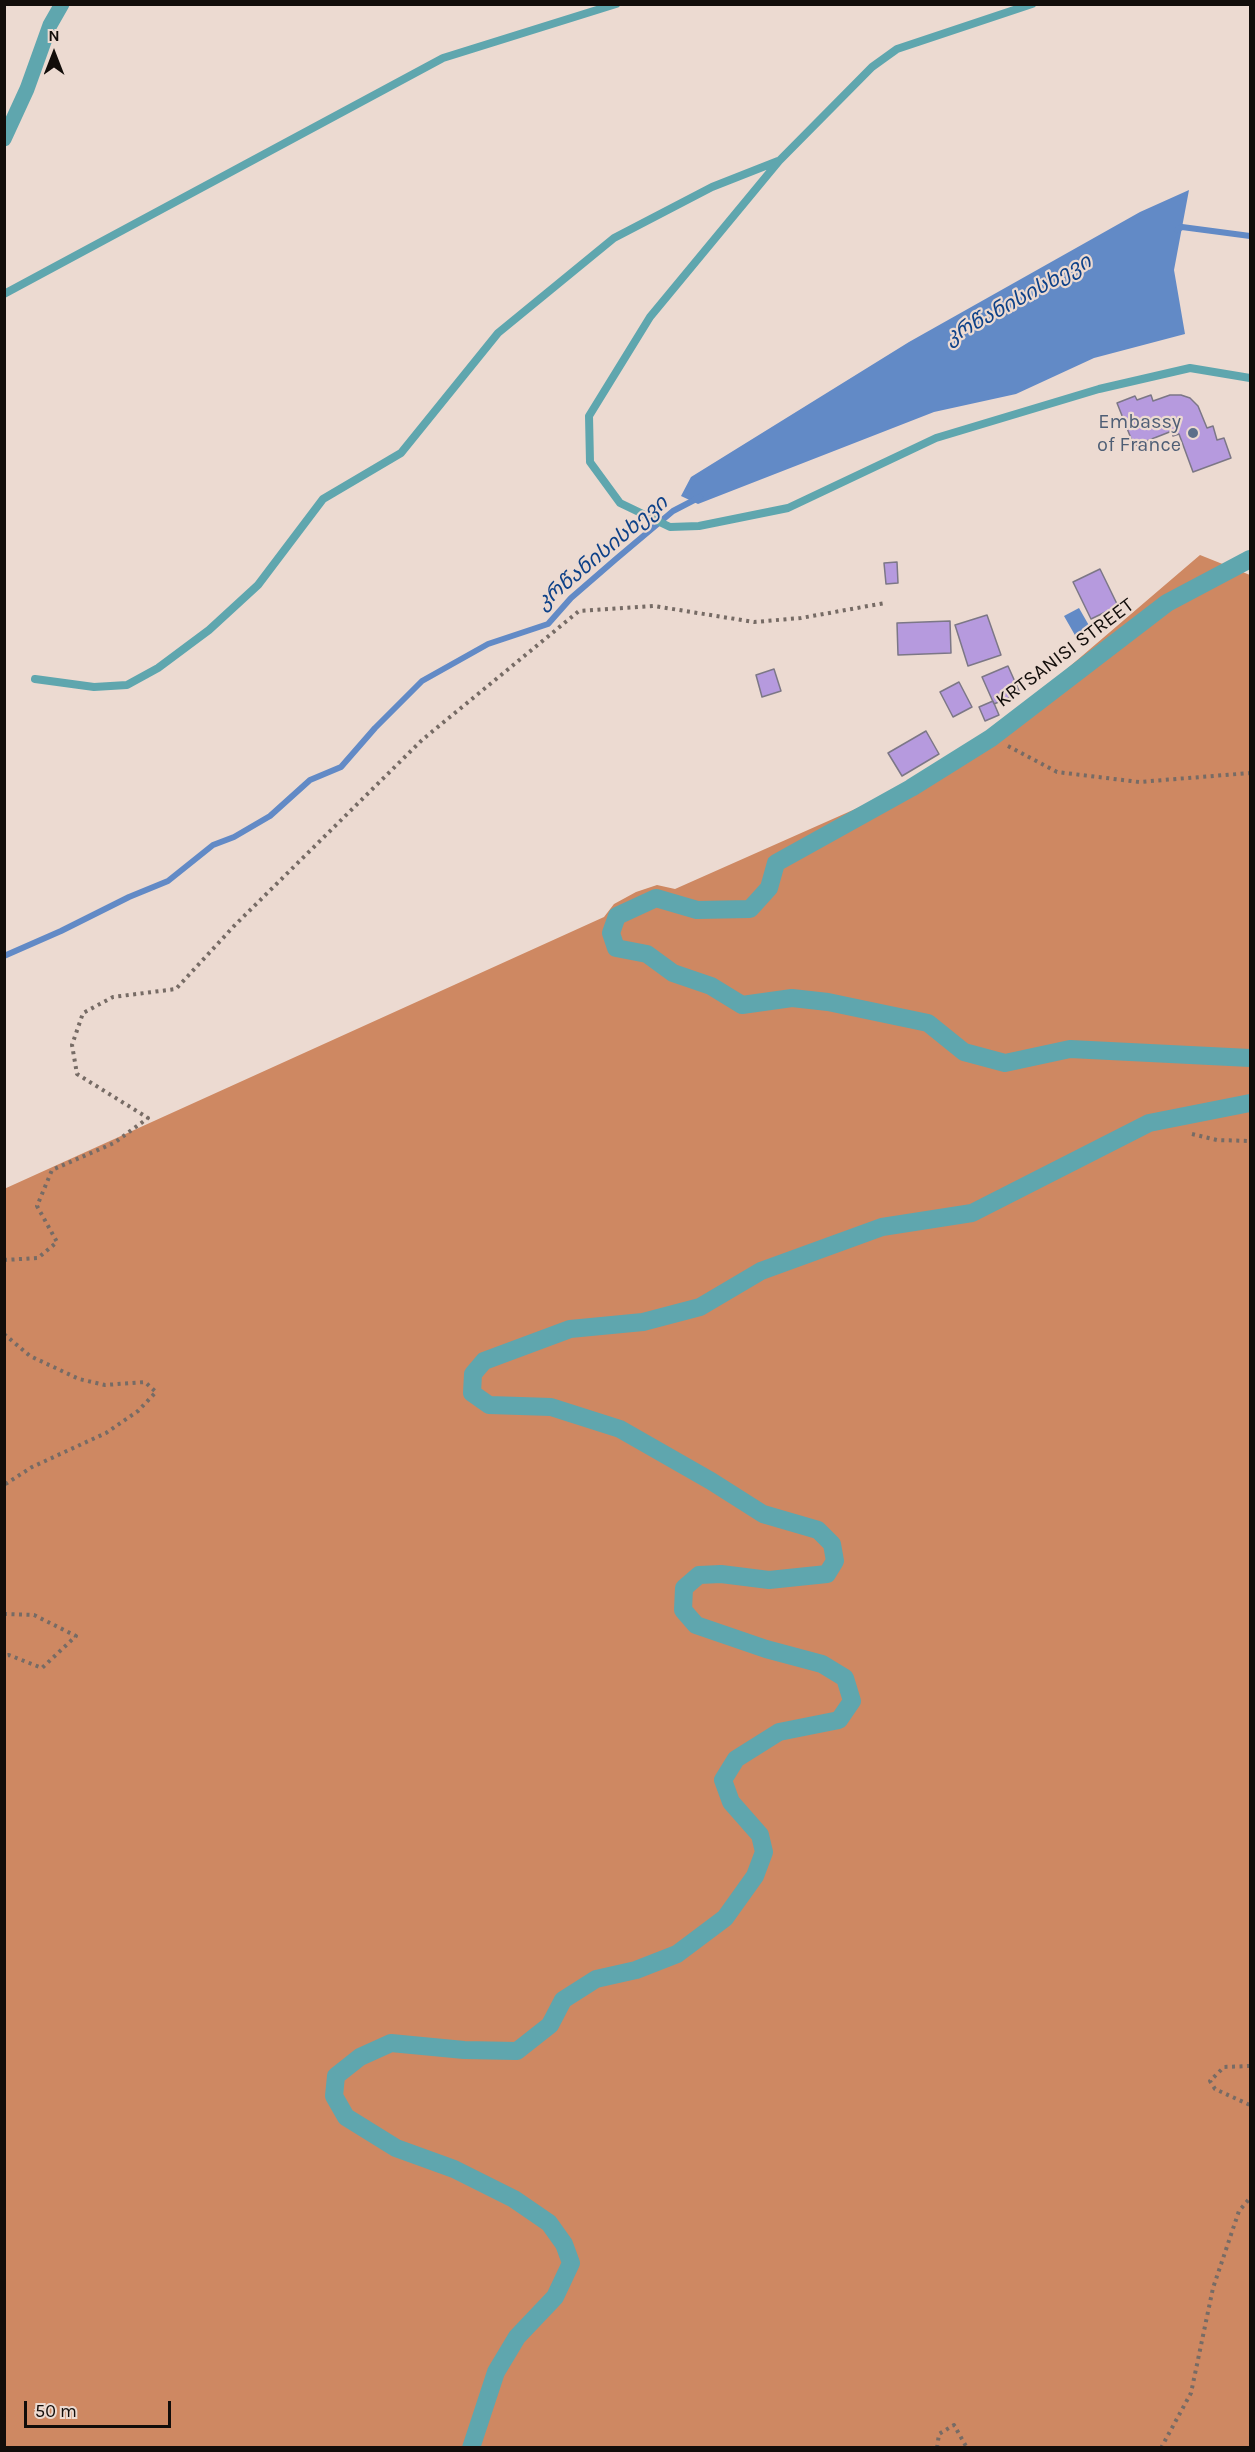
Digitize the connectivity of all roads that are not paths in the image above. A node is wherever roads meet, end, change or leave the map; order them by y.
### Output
1 (62, 4) edge
2 (616, 4) edge
3 (1032, 4) edge
4 (4, 139) edge
5 (779, 161) junction
6 (4, 294) edge
7 (1251, 378) edge
8 (1251, 559) edge
9 (35, 680) dead end
10 (1251, 1058) edge
11 (1251, 1103) edge
12 (471, 2448) edge

1 - 4 street
2 - 6 lane
3 - 5 lane
5 - 7 lane
5 - 9 lane
8 - 10 street, KRTSANISI STREET
11 - 12 street

